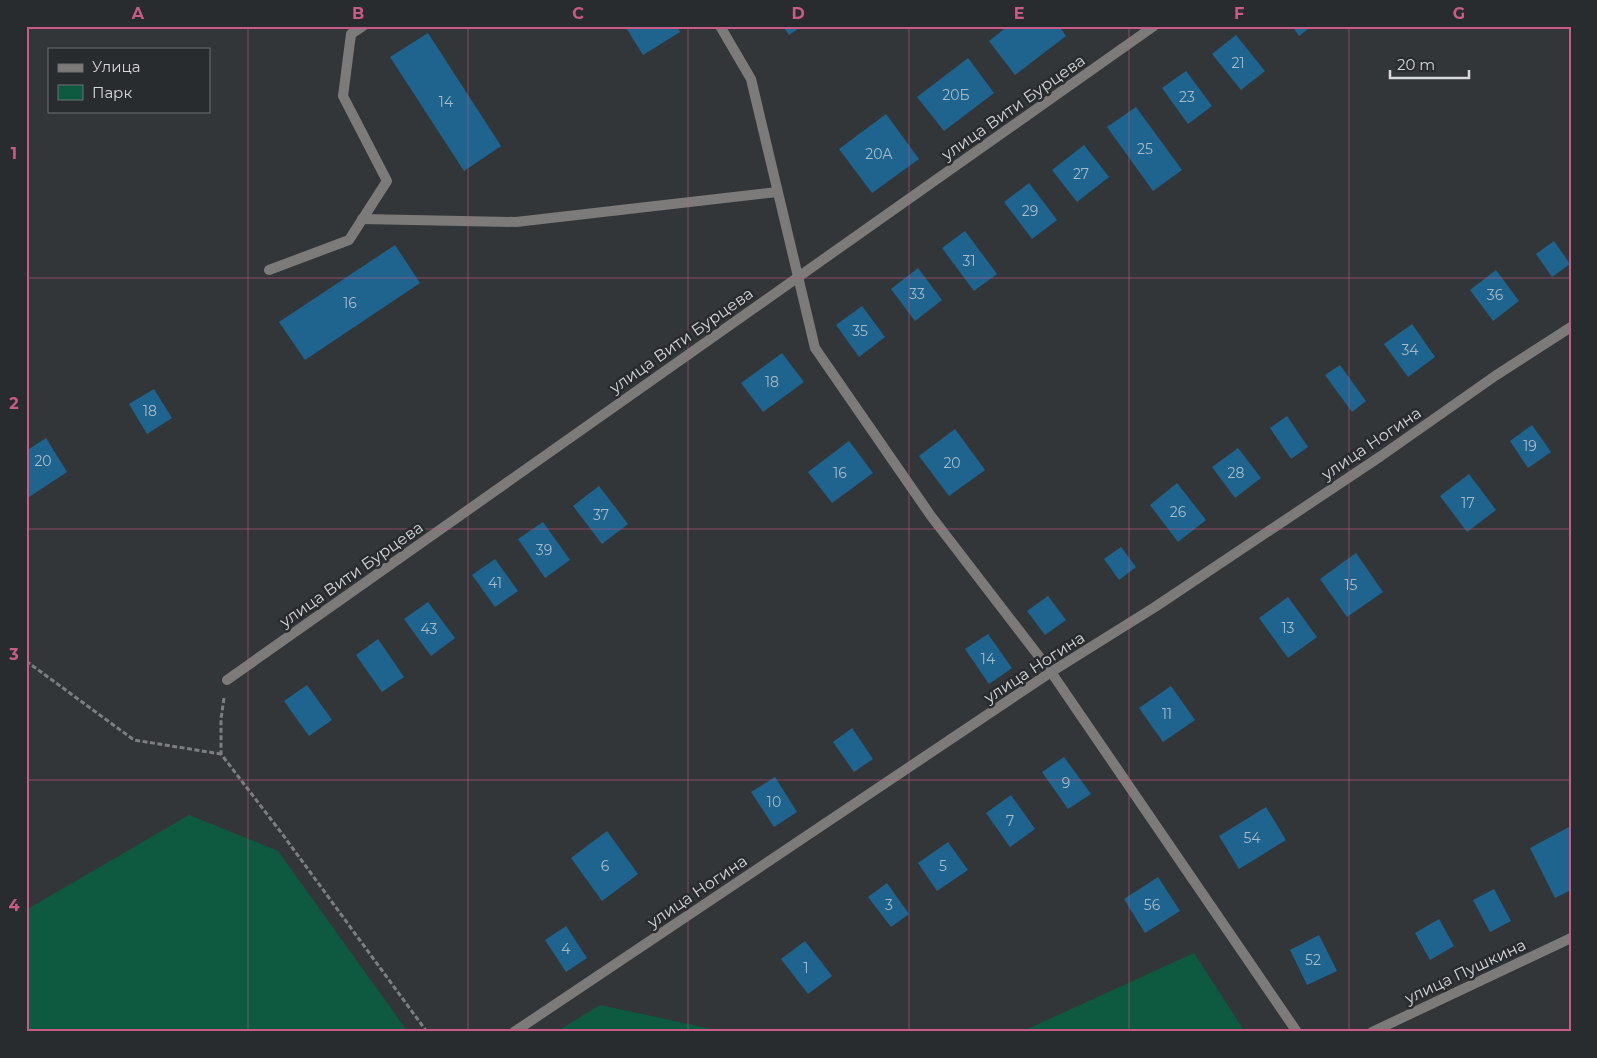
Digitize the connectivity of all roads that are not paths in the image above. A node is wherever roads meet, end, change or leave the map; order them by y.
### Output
1 (362, 26) edge
2 (720, 26) edge
3 (1154, 26) edge
4 (777, 192) junction
5 (362, 219) junction
6 (270, 270) dead end
7 (797, 276) junction
8 (1571, 327) edge
9 (1051, 672) junction
10 (227, 680) road end
11 (1571, 938) edge
12 (514, 1032) edge
13 (1297, 1032) edge
14 (1372, 1032) edge

1 - 5 street
2 - 4 street
3 - 7 street, улица Вити Бурцева
4 - 5 street
4 - 7 street
5 - 6 street
7 - 9 street
7 - 10 street, улица Вити Бурцева
8 - 9 street, улица Ногина
9 - 12 street, улица Ногина
9 - 13 street
11 - 14 street, улица Пушкина

